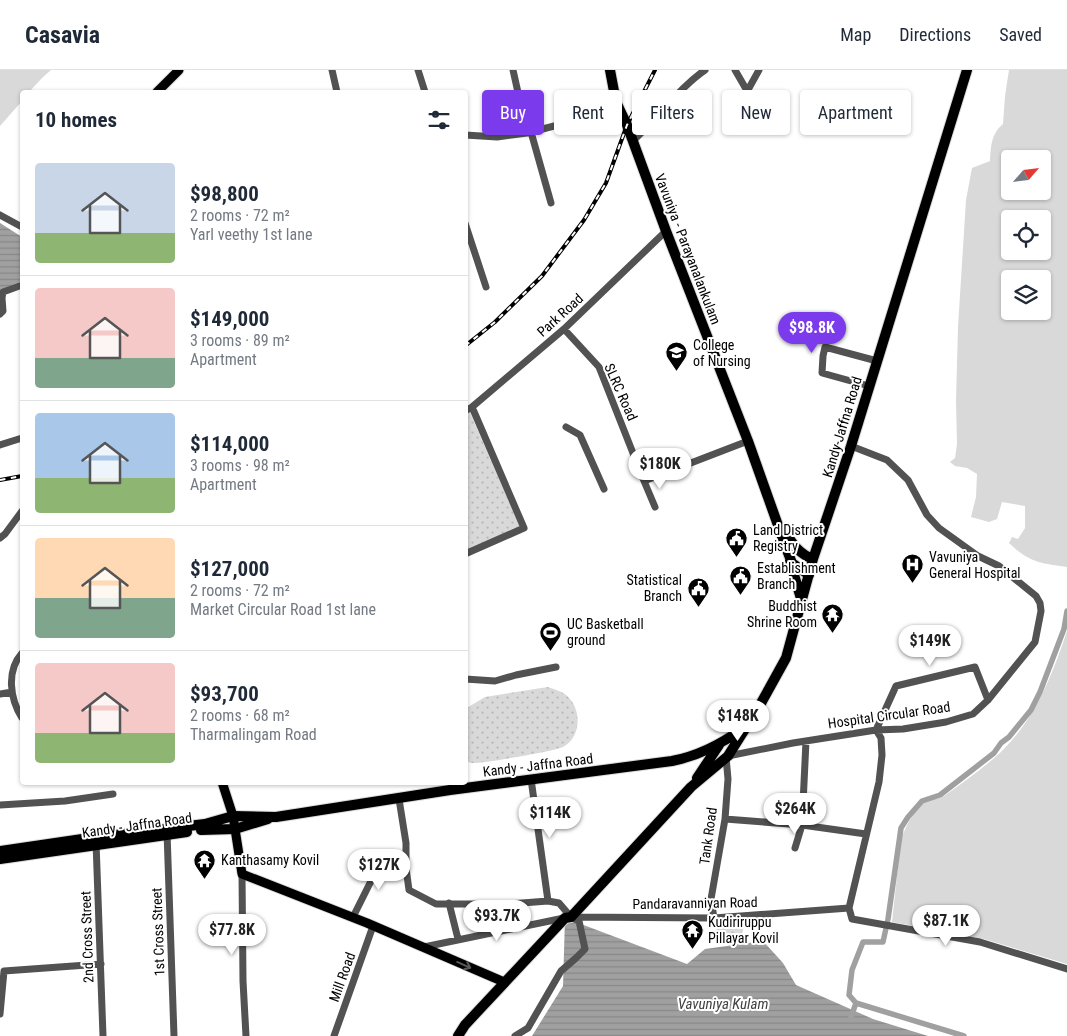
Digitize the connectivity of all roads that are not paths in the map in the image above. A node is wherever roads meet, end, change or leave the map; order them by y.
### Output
1 (179, 70) edge
2 (332, 70) edge
3 (418, 70) edge
4 (513, 70) edge
5 (610, 70) edge
6 (705, 70) edge
7 (735, 70) edge
8 (759, 70) edge
9 (967, 70) edge
10 (158, 90) edge
11 (337, 90) edge
12 (423, 90) edge
13 (518, 90) edge
14 (614, 90) edge
15 (622, 116) edge
16 (468, 135) edge
17 (513, 135) edge
18 (530, 135) edge
19 (633, 141) junction
20 (551, 203) dead end
21 (0, 214) edge
22 (20, 226) edge
23 (666, 231) junction
24 (468, 232) edge
25 (20, 286) edge
26 (486, 287) dead end
27 (0, 314) edge
28 (564, 329) junction
29 (877, 361) junction
30 (869, 386) junction
31 (468, 409) edge
32 (566, 427) dead end
33 (20, 439) edge
34 (748, 442) junction
35 (0, 445) edge
36 (851, 446) junction
37 (644, 481) junction
38 (604, 489) dead end
39 (655, 507) dead end
40 (20, 514) edge
41 (778, 522) junction
42 (0, 538) edge
43 (785, 545) junction
44 (468, 553) edge
45 (814, 559) junction
46 (809, 575) junction
47 (802, 603) junction
48 (20, 656) edge
49 (556, 667) dead end
50 (468, 680) edge
51 (12, 692) junction
52 (0, 694) edge
53 (988, 700) junction
54 (20, 715) edge
55 (744, 727) junction
56 (876, 730) junction
57 (806, 741) junction
58 (720, 745) junction
59 (729, 753) junction
60 (689, 758) junction
61 (710, 758) junction
62 (702, 770) junction
63 (531, 779) junction
64 (468, 784) edge
65 (223, 785) edge
66 (449, 786) edge
67 (691, 788) junction
68 (113, 794) dead end
69 (399, 799) junction
70 (0, 805) edge
71 (233, 816) junction
72 (276, 817) junction
73 (724, 819) junction
74 (802, 825) junction
75 (236, 829) junction
76 (167, 831) junction
77 (866, 834) junction
78 (96, 841) junction
79 (795, 848) dead end
80 (0, 851) edge
81 (0, 859) edge
82 (406, 868) junction
83 (242, 874) junction
84 (548, 901) junction
85 (449, 903) junction
86 (849, 908) junction
87 (353, 917) junction
88 (568, 917) junction
89 (714, 918) junction
90 (373, 926) junction
91 (458, 939) junction
92 (424, 947) junction
93 (101, 964) junction
94 (1067, 969) edge
95 (504, 982) junction
96 (0, 1014) edge
97 (102, 1036) edge
98 (174, 1036) edge
99 (246, 1036) edge
100 (334, 1036) edge
101 (458, 1036) edge
102 (515, 1036) edge

1 - 10 main road
2 - 11 street
3 - 12 street
4 - 13 street
5 - 14 highway, Vavuniya - Parayanalankulam
6 - 19 street
7 - 8 street
9 - 29 highway, Kandy-Jaffna Road
15 - 19 highway, Vavuniya - Parayanalankulam
16 - 17 street
18 - 20 street
19 - 23 highway, Vavuniya - Parayanalankulam
21 - 22 street
23 - 28 street, Park Road
23 - 34 highway, Vavuniya - Parayanalankulam
24 - 26 street
25 - 27 street
28 - 31 street, Park Road
28 - 37 street, SLRC Road
29 - 30 highway, Kandy-Jaffna Road
29 - 30 street
30 - 36 highway, Kandy-Jaffna Road
31 - 44 street
32 - 38 street
33 - 35 street
34 - 37 street
34 - 41 highway, Vavuniya - Parayanalankulam
36 - 45 highway, Kandy-Jaffna Road
36 - 53 street, Hospital Circular Road
37 - 39 street, SLRC Road
40 - 42 street
41 - 43 highway
41 - 45 highway
43 - 46 highway
43 - 47 highway
45 - 46 highway, Kandy-Jaffna Road
46 - 47 highway, Kandy-Jaffna Road
47 - 55 highway, Kandy-Jaffna Road
48 - 51 street
49 - 50 street
51 - 52 street
51 - 54 street
53 - 56 street, Hospital Circular Road
53 - 56 street
55 - 58 highway, Kandy-Jaffna Road
55 - 59 highway, Kandy-Jaffna Road
56 - 57 street, Hospital Circular Road
56 - 77 street
57 - 59 street, Hospital Circular Road
57 - 74 street
58 - 59 highway, Hospital Circular Road
58 - 60 highway, Kandy - Jaffna Road
58 - 61 highway
59 - 61 highway, Kandy - Jaffna Road
59 - 67 highway
59 - 73 street, Tank Road
60 - 61 highway, Kandy - Jaffna Road
60 - 62 highway
60 - 63 highway, Kandy - Jaffna Road
61 - 62 highway
62 - 67 highway
63 - 64 highway, Kandy - Jaffna Road
63 - 84 street
65 - 71 main road
66 - 69 highway, Kandy - Jaffna Road
67 - 88 highway
68 - 70 street
69 - 72 highway, Kandy - Jaffna Road
69 - 82 street
71 - 72 highway, Kandy - Jaffna Road
71 - 75 main road
71 - 76 highway, Kandy - Jaffna Road
72 - 75 highway, Kandy - Jaffna Road
73 - 74 street
73 - 89 street, Tank Road
74 - 77 street
74 - 79 street
75 - 76 highway, Kandy - Jaffna Road
75 - 83 main road
76 - 78 highway, Kandy - Jaffna Road
76 - 98 street, 1st Cross Street
77 - 86 street
78 - 80 highway, Kandy - Jaffna Road
78 - 81 highway, Kandy - Jaffna Road
78 - 93 street, 2nd Cross Street
82 - 85 street
82 - 87 street
83 - 87 main road
83 - 99 street
84 - 85 street
84 - 88 street
85 - 91 street
86 - 89 street, Pandaravanniyan Road
86 - 94 street
87 - 90 main road
88 - 89 street, Pandaravanniyan Road
88 - 91 street, Pandaravanniyan Road
88 - 95 highway
88 - 102 street
90 - 92 main road
90 - 100 street, Mill Road
91 - 92 street, Pandaravanniyan Road
92 -> 95 main road
93 - 96 street
93 - 97 street, 2nd Cross Street
95 - 101 highway

